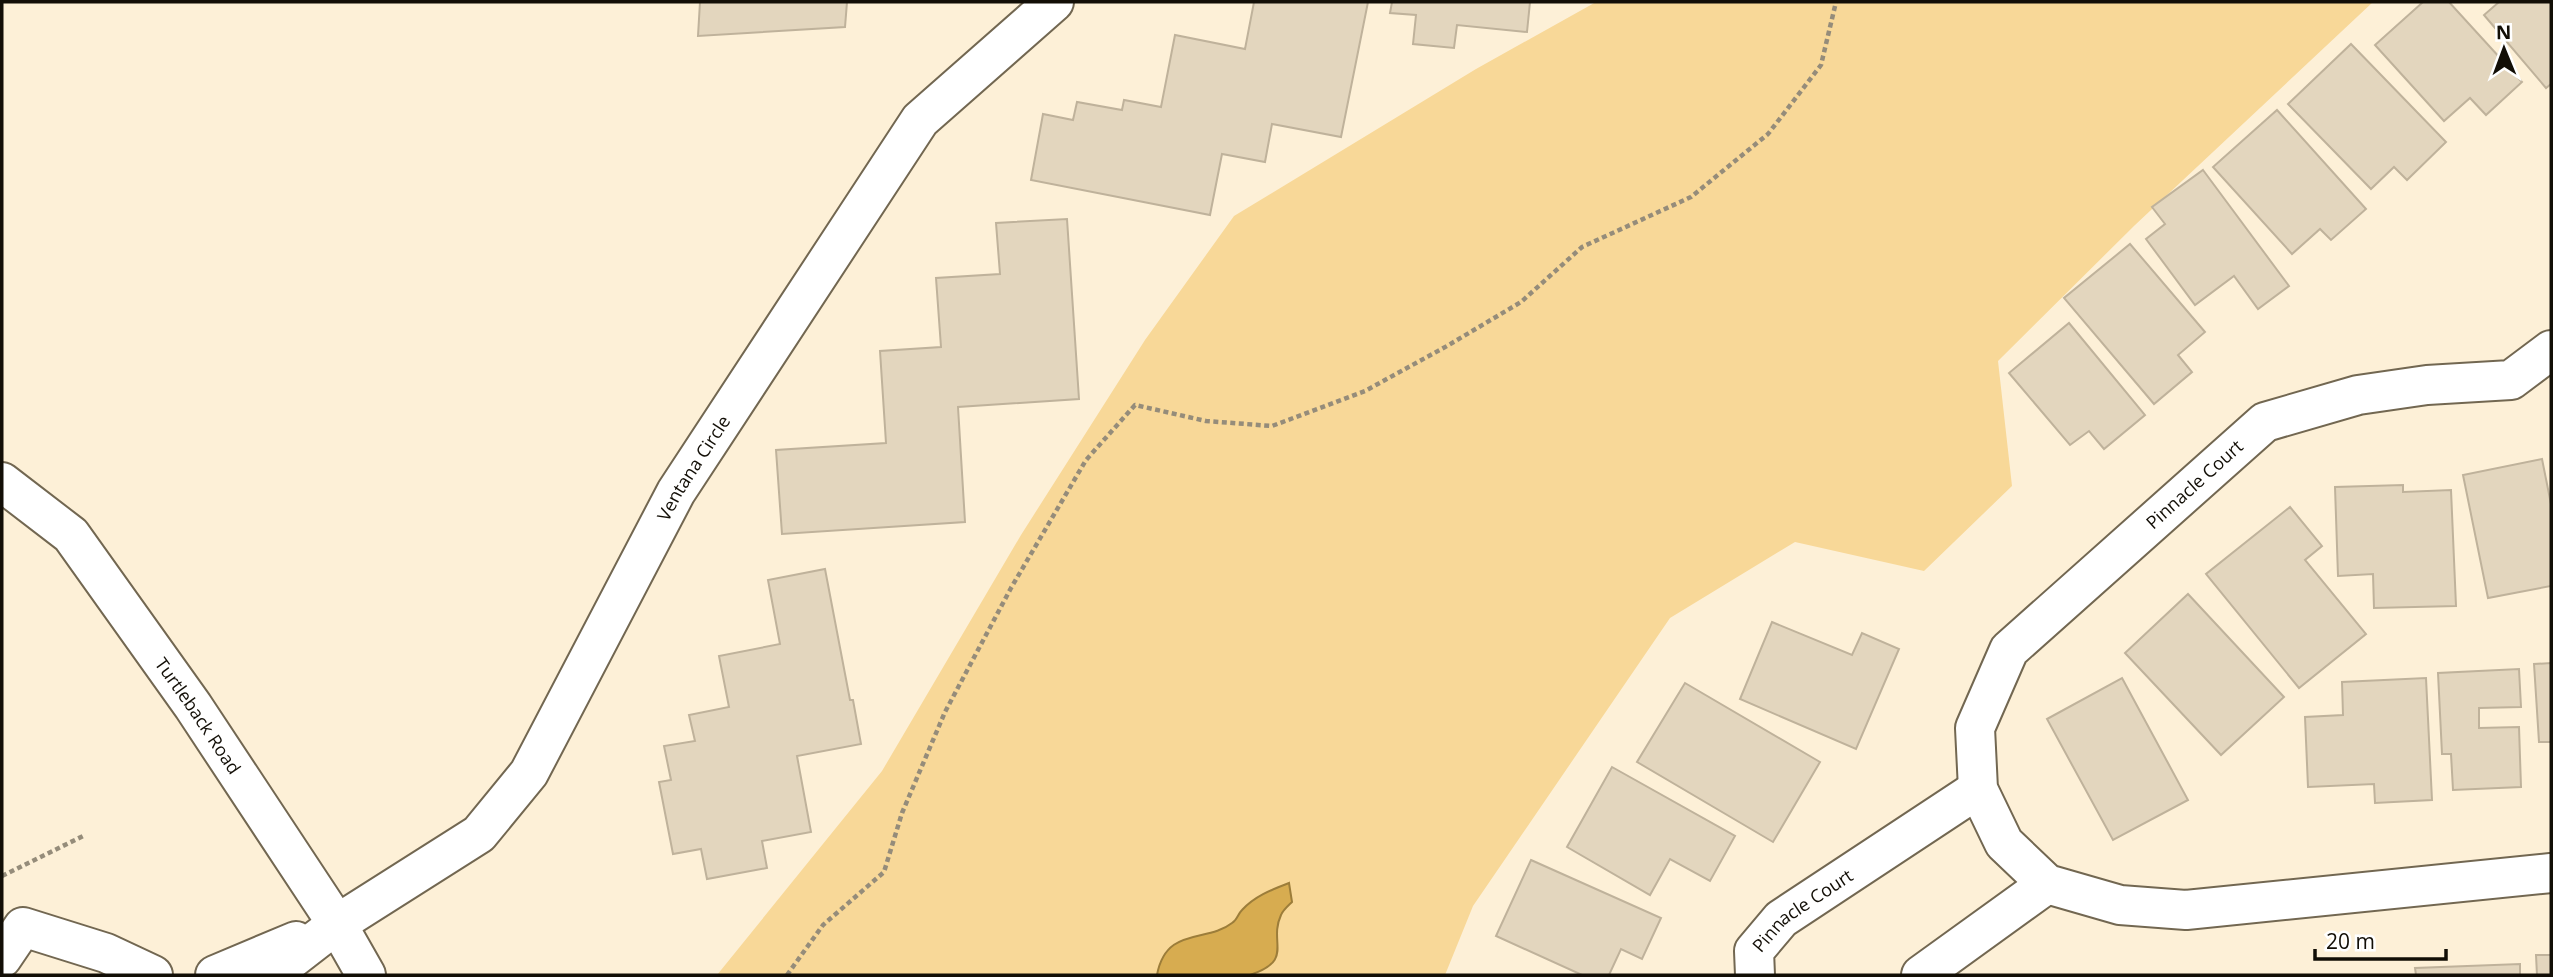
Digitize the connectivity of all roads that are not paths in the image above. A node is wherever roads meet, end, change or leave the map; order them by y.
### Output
1 (1054, 2) edge
2 (2551, 350) edge
3 (2, 482) edge
4 (1978, 789) junction
5 (2551, 873) edge
6 (2047, 884) junction
7 (337, 924) junction
8 (2, 958) edge
9 (107, 964) edge
10 (153, 975) edge
11 (215, 975) edge
12 (271, 975) edge
13 (366, 975) edge
14 (1755, 975) edge
15 (1921, 975) edge

1 - 7 street, Ventana Circle
2 - 4 street, Pinnacle Court
3 - 7 street, Turtleback Road
4 - 6 street, Pinnacle Court
4 - 14 street, Pinnacle Court
5 - 6 street, Pinnacle Court
6 - 15 street
7 - 11 street
7 - 12 street
7 - 13 street, Turtleback Road
8 - 9 street
9 - 10 street

